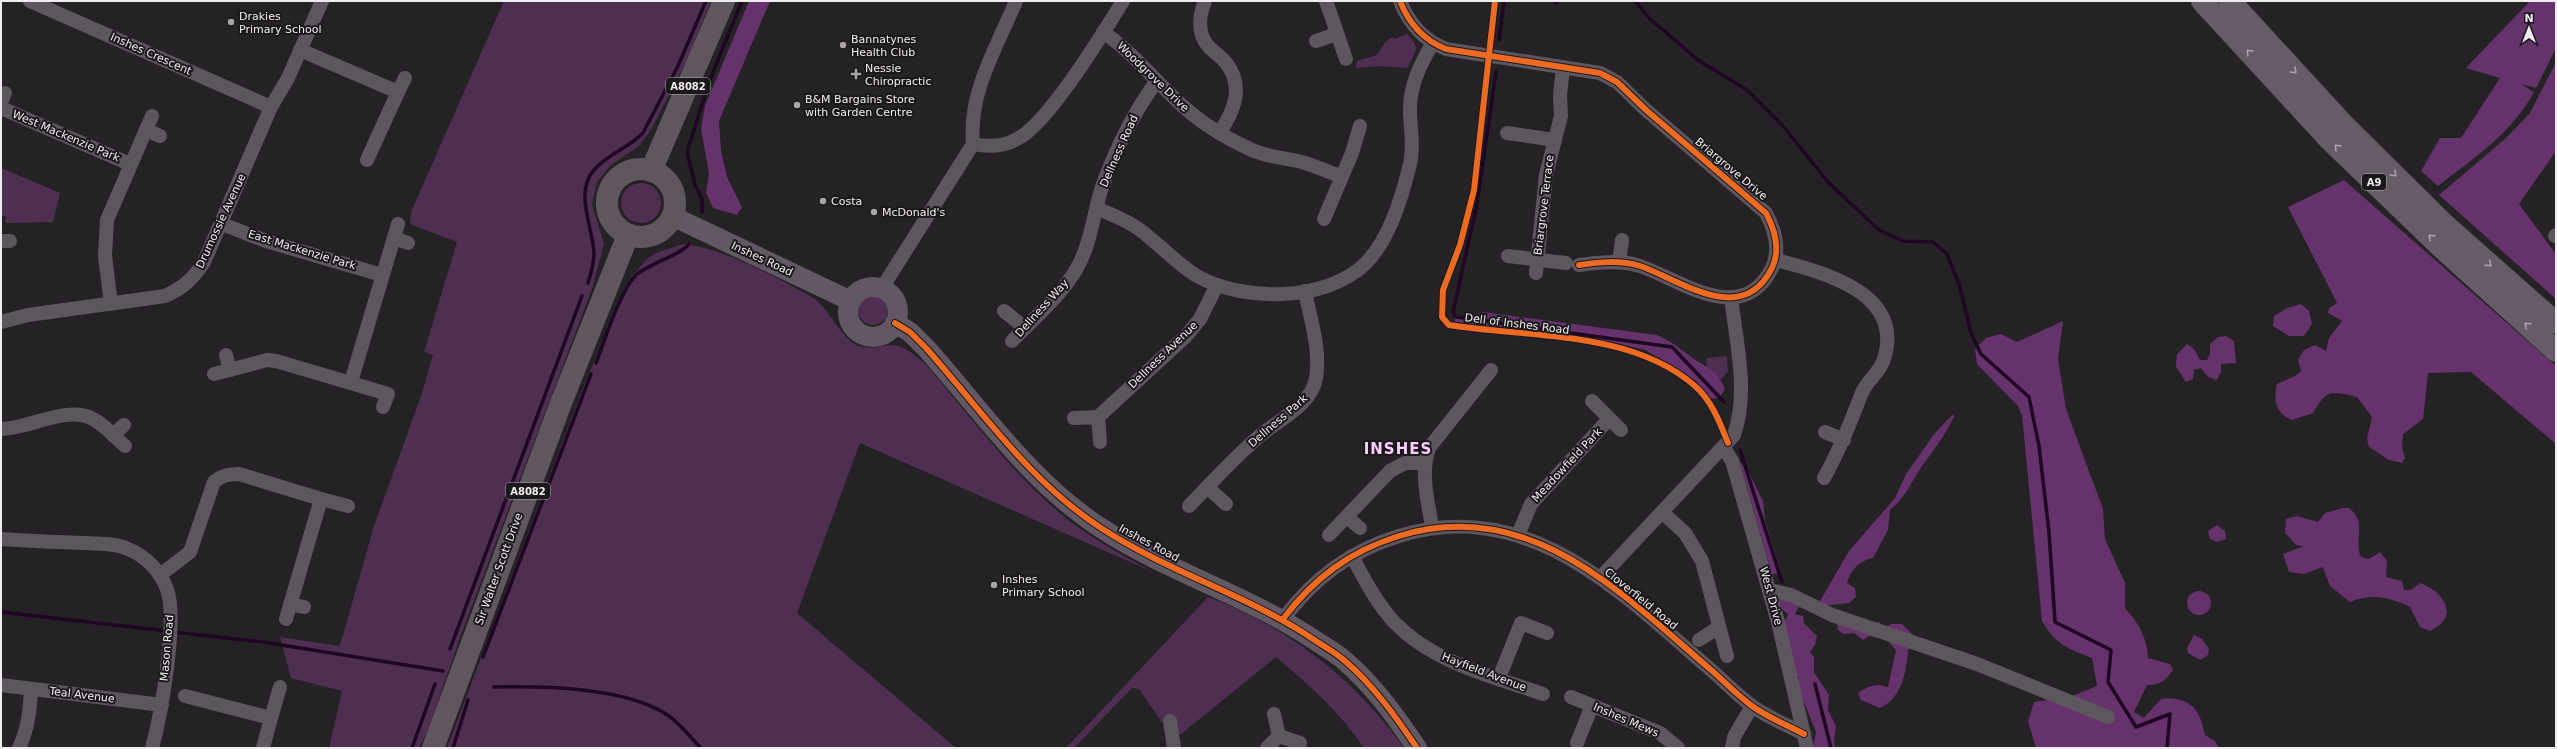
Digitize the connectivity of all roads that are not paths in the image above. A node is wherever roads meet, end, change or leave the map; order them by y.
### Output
1 (30, 1) edge
2 (322, 1) edge
3 (724, 1) edge
4 (1016, 1) edge
5 (1123, 1) edge
6 (1205, 1) edge
7 (1326, 1) edge
8 (1400, 1) edge
9 (2202, 1) edge
10 (2230, 1) edge
11 (1103, 32) junction
12 (1337, 34) junction
13 (1316, 41) dead end
14 (1432, 44) junction
15 (300, 50) junction
16 (1346, 59) dead end
17 (1563, 68) junction
18 (405, 78) dead end
19 (1156, 82) junction
20 (398, 92) junction
21 (271, 107) junction
22 (1, 108) edge
23 (152, 116) dead end
24 (1360, 126) dead end
25 (146, 130) junction
26 (1220, 132) junction
27 (1507, 133) dead end
28 (160, 136) dead end
29 (1555, 140) junction
30 (973, 144) junction
31 (367, 160) dead end
32 (130, 164) junction
33 (651, 171) junction
34 (1342, 177) junction
35 (1098, 209) junction
36 (672, 216) junction
37 (1324, 219) dead end
38 (222, 224) junction
39 (398, 224) dead end
40 (628, 235) junction
41 (394, 238) junction
42 (1622, 240) dead end
43 (408, 243) dead end
44 (1508, 256) dead end
45 (1776, 260) junction
46 (1619, 262) junction
47 (1536, 267) junction
48 (382, 275) junction
49 (1217, 285) junction
50 (882, 288) junction
51 (1305, 291) junction
52 (1731, 297) junction
53 (851, 301) junction
54 (111, 304) junction
55 (1004, 311) dead end
56 (2, 318) edge
57 (895, 323) junction
58 (2556, 323) edge
59 (1025, 328) junction
60 (1012, 341) dead end
61 (2556, 351) edge
62 (226, 355) dead end
63 (230, 370) junction
64 (1492, 370) dead end
65 (214, 374) dead end
66 (351, 382) junction
67 (1592, 401) dead end
68 (383, 408) dead end
69 (1098, 417) junction
70 (1074, 418) dead end
71 (1609, 419) junction
72 (124, 425) dead end
73 (1, 430) edge
74 (1621, 430) dead end
75 (1825, 432) dead end
76 (113, 435) junction
77 (1844, 440) junction
78 (1100, 442) dead end
79 (125, 446) dead end
80 (1726, 446) junction
81 (1424, 463) junction
82 (1824, 478) dead end
83 (1207, 487) junction
84 (321, 499) junction
85 (1226, 504) dead end
86 (348, 506) dead end
87 (1189, 506) dead end
88 (1663, 513) junction
89 (1347, 516) junction
90 (1360, 528) dead end
91 (1432, 528) junction
92 (1329, 535) dead end
93 (1518, 535) junction
94 (1, 539) edge
95 (1352, 556) junction
96 (160, 575) junction
97 (1600, 578) junction
98 (1770, 590) junction
99 (290, 604) junction
100 (304, 607) dead end
101 (286, 619) dead end
102 (1283, 619) junction
103 (1719, 627) junction
104 (1548, 633) dead end
105 (1699, 640) dead end
106 (1727, 656) dead end
107 (1499, 678) junction
108 (1, 685) edge
109 (280, 687) dead end
110 (32, 689) junction
111 (1543, 694) dead end
112 (185, 696) dead end
113 (1571, 698) dead end
114 (162, 705) junction
115 (1592, 706) junction
116 (1752, 706) junction
117 (1274, 714) dead end
118 (2108, 717) dead end
119 (271, 718) junction
120 (1170, 722) dead end
121 (1804, 734) junction
122 (1279, 736) junction
123 (1300, 743) dead end
124 (1577, 743) dead end
125 (19, 748) edge
126 (152, 748) edge
127 (263, 748) edge
128 (433, 748) edge
129 (1174, 748) edge
130 (1267, 748) edge
131 (1417, 748) edge
132 (1678, 748) edge
133 (1732, 748) edge
134 (1807, 748) edge

1 - 21 street, Inshes Crescent
2 - 15 street, Drumossie Avenue
3 - 33 main road, A8082
4 - 30 street
5 - 11 street
6 - 26 street
7 - 12 street
8 - 14 street
61 -> 9 highway, A9
10 -> 58 highway, A9
11 - 19 street, Woodgrove Drive
11 - 30 street
12 - 13 street
12 - 16 street
14 - 17 street, Briargrove Drive
14 - 51 street
15 - 20 street
15 - 21 street, Drumossie Avenue
17 - 29 street, Briargrove Terrace
17 - 45 street, Briargrove Drive
18 - 20 street
19 - 26 street, Woodgrove Drive
19 - 35 street, Dellness Road
20 - 31 street
21 - 38 street, Drumossie Avenue
22 - 32 street, West Mackenzie Park
23 - 25 street, West Mackenzie Park
24 - 34 street
25 - 28 street
25 - 32 street, West Mackenzie Park
26 - 34 street, Woodgrove Drive
27 - 29 street
29 - 47 street, Briargrove Terrace
30 - 50 street
32 - 54 street, West Mackenzie Park
33 - 36 main road
33 - 40 main road
34 - 37 street
35 - 49 street
35 - 59 street, Dellness Way
36 - 40 main road
36 - 53 street, Inshes Road
38 - 48 street, East Mackenzie Park
38 - 54 street, Drumossie Avenue
39 - 41 street
40 - 128 main road, Sir Walter Scott Drive / A8082
41 - 43 street
41 - 48 street
42 - 46 street
44 - 47 street
45 - 52 street
45 - 77 street
46 - 47 street
46 - 52 street
48 - 66 street
49 - 51 street
49 - 69 street, Dellness Avenue
50 - 53 street
50 - 57 street
51 - 83 street, Dellness Park
52 - 80 street
53 - 57 street
54 - 56 street, Drumossie Avenue
55 - 59 street
57 - 102 street, Inshes Road
59 - 60 street, Dellness Way
62 - 63 street
63 - 65 street
63 - 66 street
64 - 81 street
66 - 68 street
67 - 71 street
69 - 70 street
69 - 78 street
71 - 74 street
71 - 93 street, Meadowfield Park
72 - 76 street
73 - 76 street
75 - 77 street
76 - 79 street
77 - 82 street
80 - 88 street
80 - 98 street, West Drive
81 - 89 street
81 - 91 street
83 - 85 street
83 - 87 street, Dellness Park
84 - 86 street
84 - 96 street
84 - 99 street
88 - 97 street
88 - 103 street
89 - 90 street
89 - 92 street
91 - 93 street, Cloverfield Road
91 - 95 street, Cloverfield Road
93 - 97 street, Cloverfield Road
94 - 96 street, Mason Road
95 - 102 street, Cloverfield Road
95 - 107 street, Hayfield Avenue
96 - 114 street, Mason Road
97 - 116 street, Cloverfield Road
98 - 118 street
98 - 121 street, West Drive
99 - 100 street
99 - 101 street
102 - 131 street, Inshes Road
103 - 105 street
103 - 106 street
104 - 107 street
107 - 111 street, Hayfield Avenue
108 - 110 street, Teal Avenue
109 - 119 street
110 - 114 street, Teal Avenue
110 - 125 street
112 - 119 street
113 - 115 street, Inshes Mews
114 - 126 street, Mason Road
115 - 124 street
115 - 132 street, Inshes Mews
116 - 121 street, Cloverfield Road
116 - 133 street
117 - 122 street
119 - 127 street
120 - 129 street
121 - 134 street, West Drive
122 - 123 street
122 - 130 street

